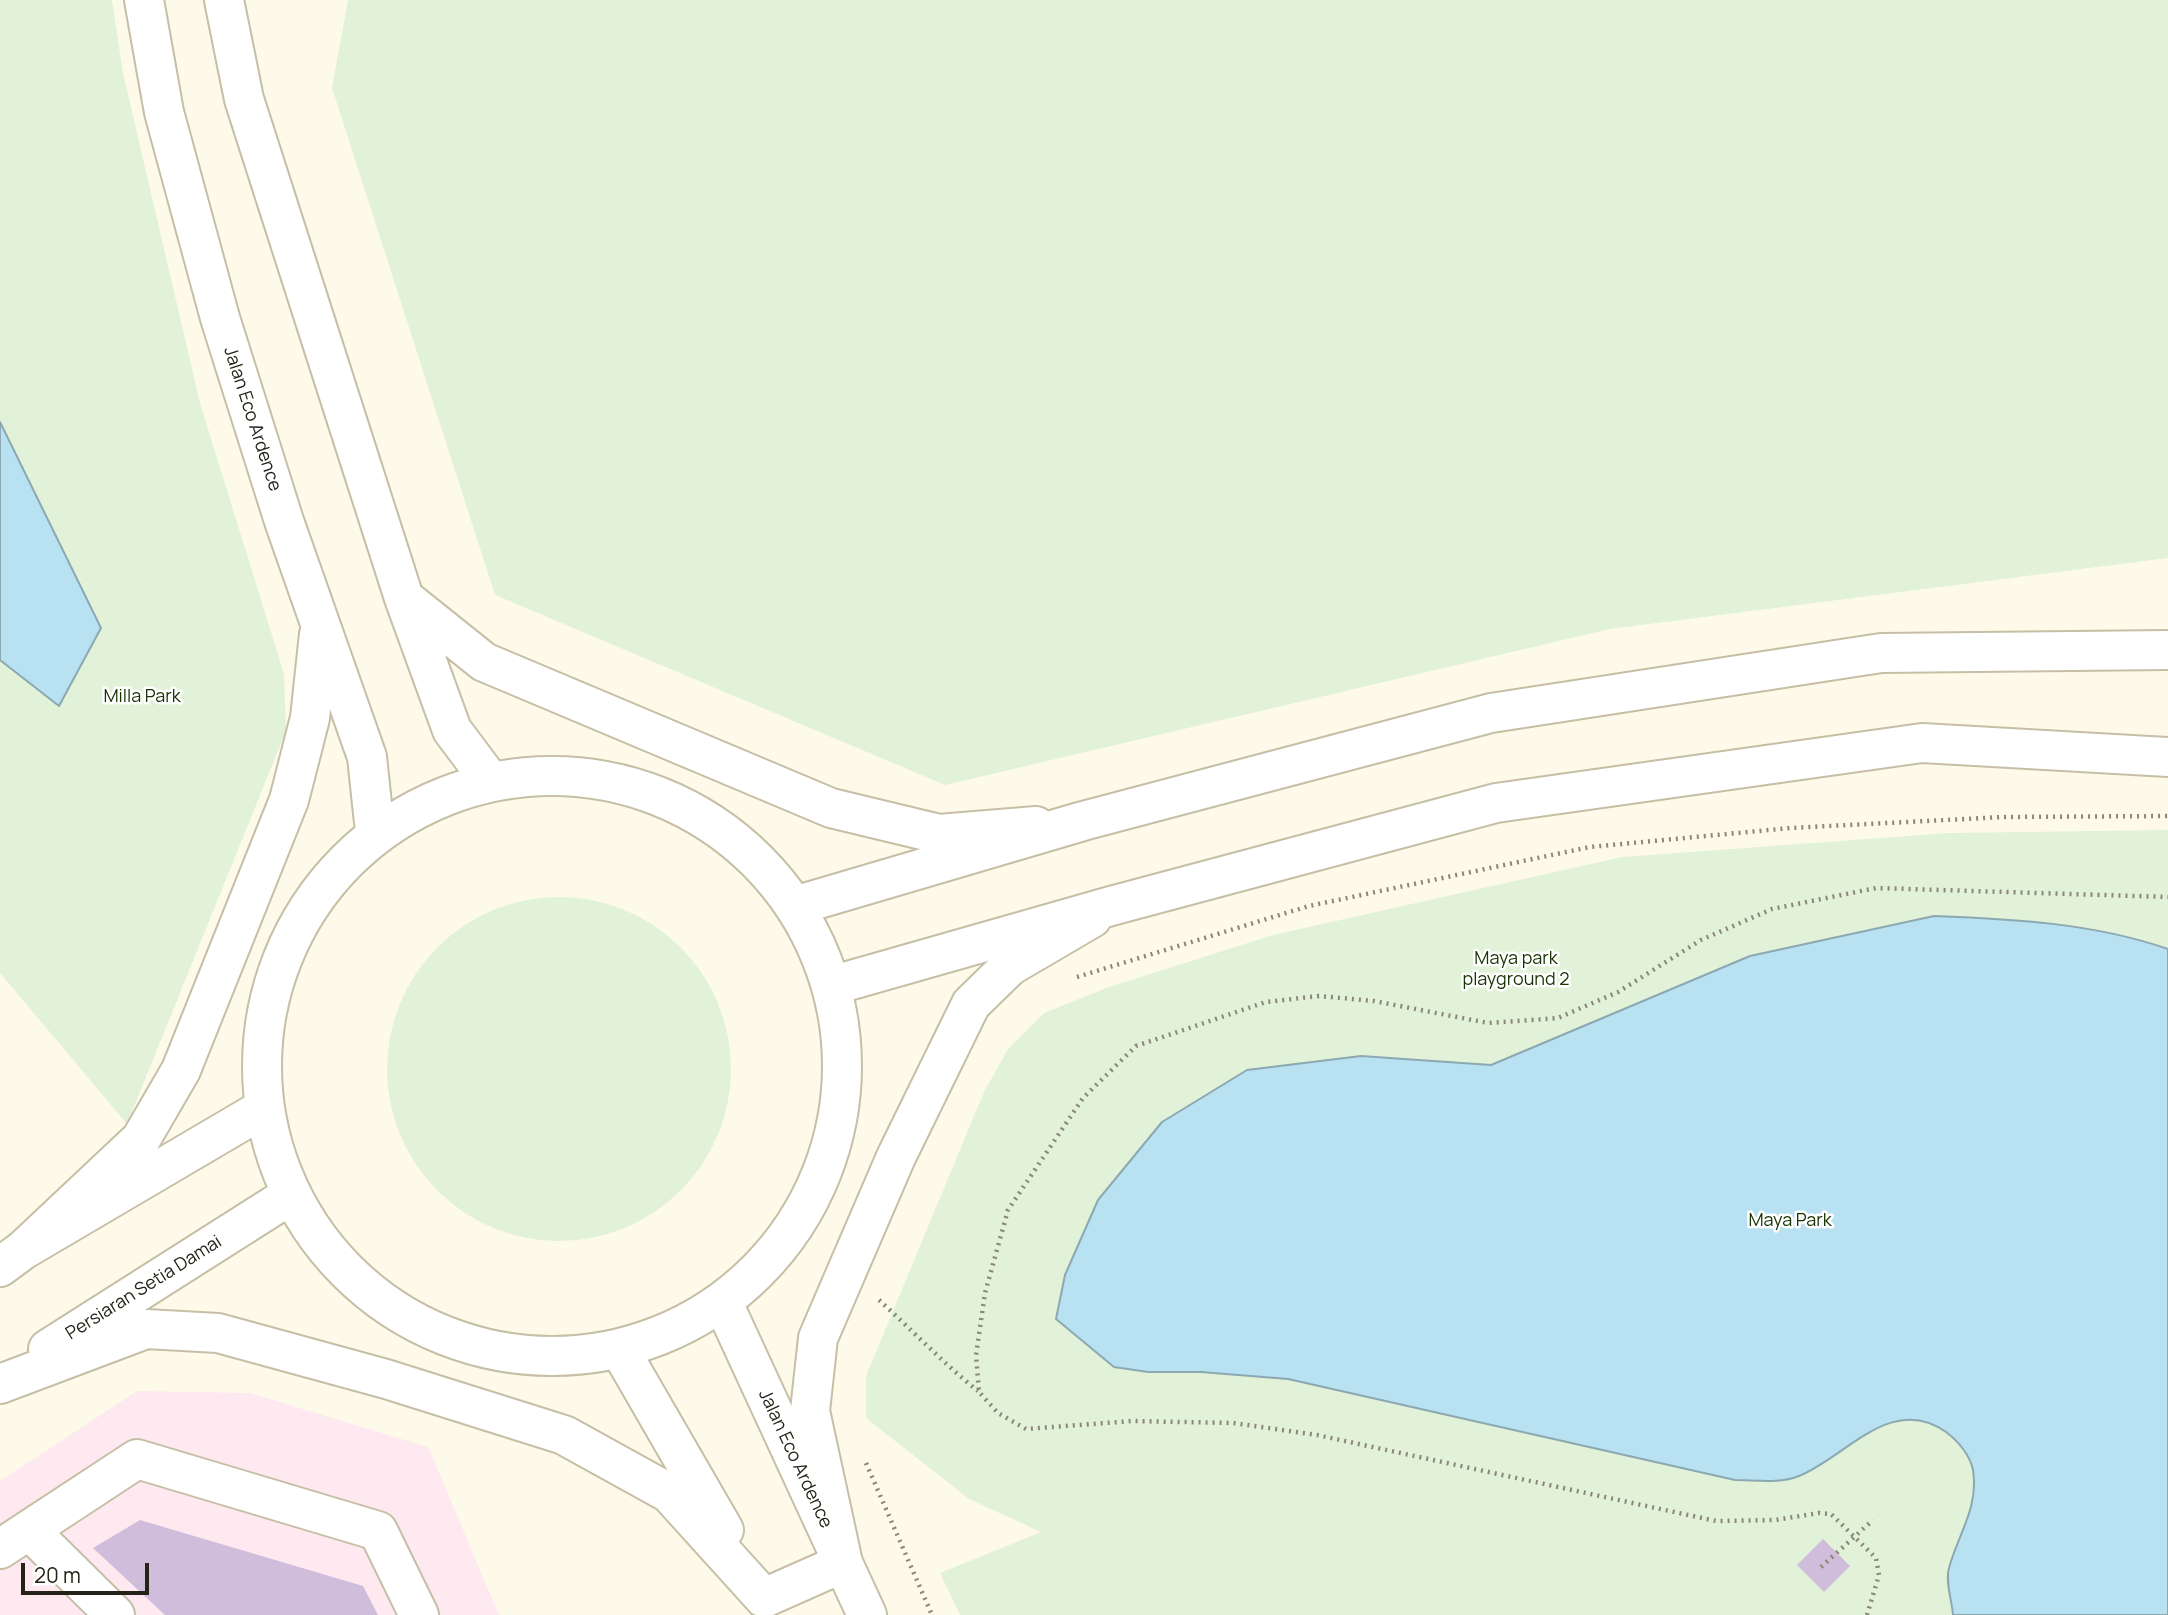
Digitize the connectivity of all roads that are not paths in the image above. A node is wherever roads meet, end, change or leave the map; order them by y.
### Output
1 (144, 0) edge
2 (224, 0) edge
3 (404, 598) junction
4 (320, 622) junction
5 (2168, 632) edge
6 (2168, 650) edge
7 (1937, 652) junction
8 (2168, 734) edge
9 (1922, 743) junction
10 (2168, 757) edge
11 (491, 782) junction
12 (1083, 821) junction
13 (376, 832) junction
14 (798, 905) junction
15 (1111, 906) junction
16 (834, 985) junction
17 (261, 1110) junction
18 (289, 1196) junction
19 (11, 1258) edge
20 (723, 1303) junction
21 (620, 1350) junction
22 (0, 1381) edge
23 (15, 1539) edge
24 (843, 1563) junction
25 (768, 1606) edge
26 (115, 1615) edge
27 (419, 1615) edge
28 (867, 1615) edge

1 - 4 main road, Jalan Eco Ardence
2 - 3 main road
3 - 11 main road
3 - 12 main road
4 - 13 main road, Jalan Eco Ardence
4 - 19 main road
5 - 7 main road
6 - 7 main road
7 - 12 main road
8 - 9 main road
9 - 10 main road
9 - 15 main road
11 - 13 main road
11 - 14 main road
12 - 14 main road
13 - 17 main road
14 - 16 main road
15 - 16 main road
15 - 24 main road
16 - 20 main road
17 - 18 main road
17 - 19 main road
18 - 21 main road
18 - 22 main road, Persiaran Setia Damai
20 - 21 main road
20 - 24 main road, Jalan Eco Ardence
21 - 25 main road
22 - 25 main road
23 - 26 main road
23 - 27 main road
24 - 25 main road
24 - 28 main road, Jalan Eco Ardence

